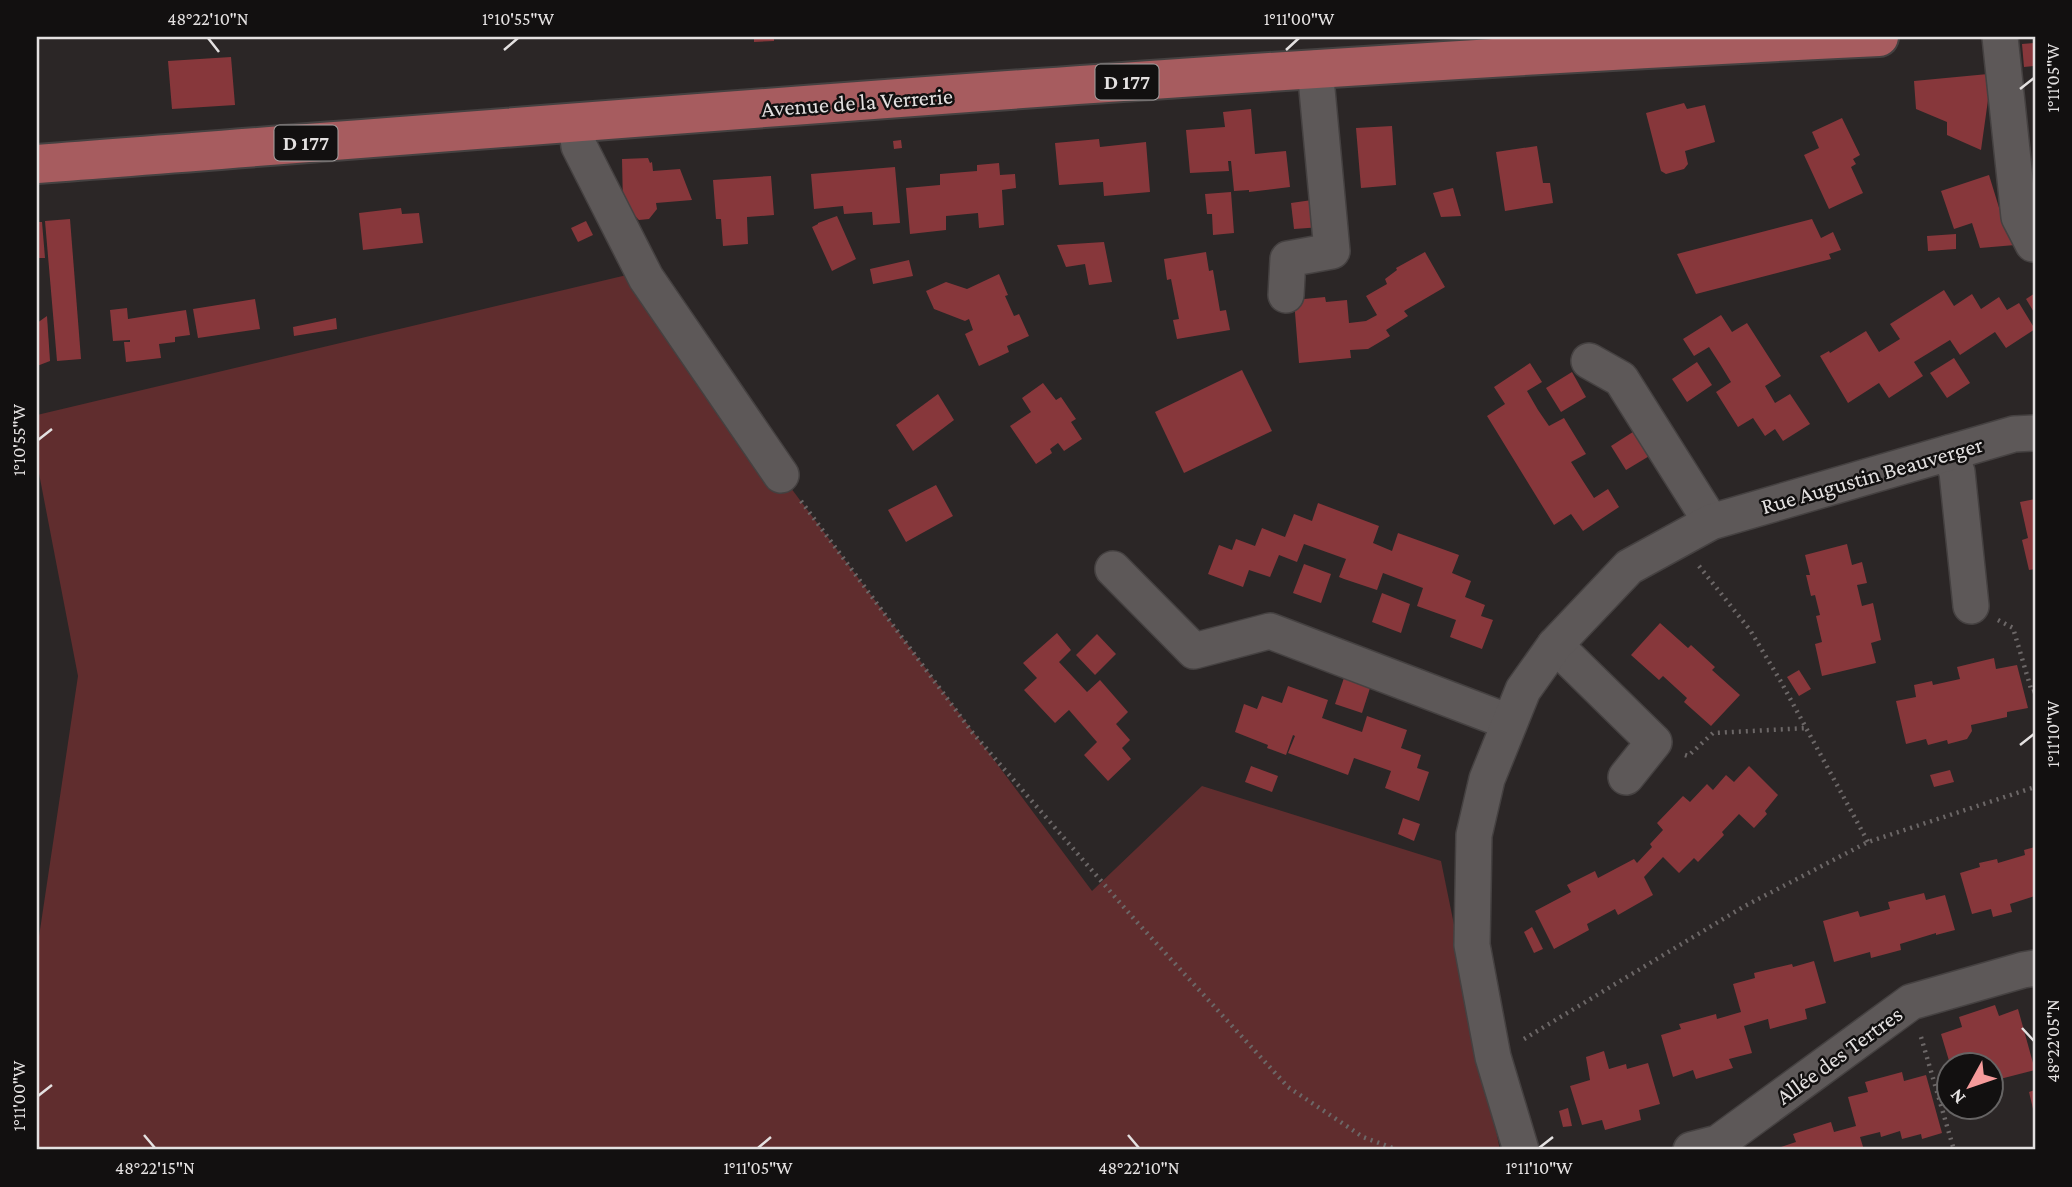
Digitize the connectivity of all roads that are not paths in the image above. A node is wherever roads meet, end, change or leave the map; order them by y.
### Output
1 (1736, 37) edge
2 (1879, 37) edge
3 (2000, 37) edge
4 (1679, 46) junction
5 (1314, 68) junction
6 (576, 123) junction
7 (37, 164) edge
8 (2033, 243) dead end
9 (1286, 295) dead end
10 (1588, 361) dead end
11 (2035, 433) edge
12 (1949, 453) junction
13 (781, 475) road end
14 (1710, 522) junction
15 (1113, 569) dead end
16 (1971, 606) road end
17 (1556, 645) junction
18 (1509, 722) junction
19 (1626, 777) dead end
20 (2035, 968) edge
21 (1711, 1148) edge
22 (1521, 1150) edge

1 - 4 main road, Avenue de la Verrerie / D 177
2 - 4 main road, Avenue de la Verrerie / D 177
3 - 8 street
4 - 5 main road, Avenue de la Verrerie / D 177
5 - 6 main road, Avenue de la Verrerie / D 177
5 - 9 street
6 - 7 main road, Avenue de la Verrerie / D 177
6 - 13 street
10 - 14 street
11 - 12 street, Rue Augustin Beauverger
12 - 14 street, Rue Augustin Beauverger
12 - 16 street
14 - 17 street, Rue Augustin Beauverger
15 - 18 street
17 - 18 street, Rue Augustin Beauverger
17 - 19 street
18 - 22 street, Rue Augustin Beauverger
20 - 21 street, Allée des Tertres

